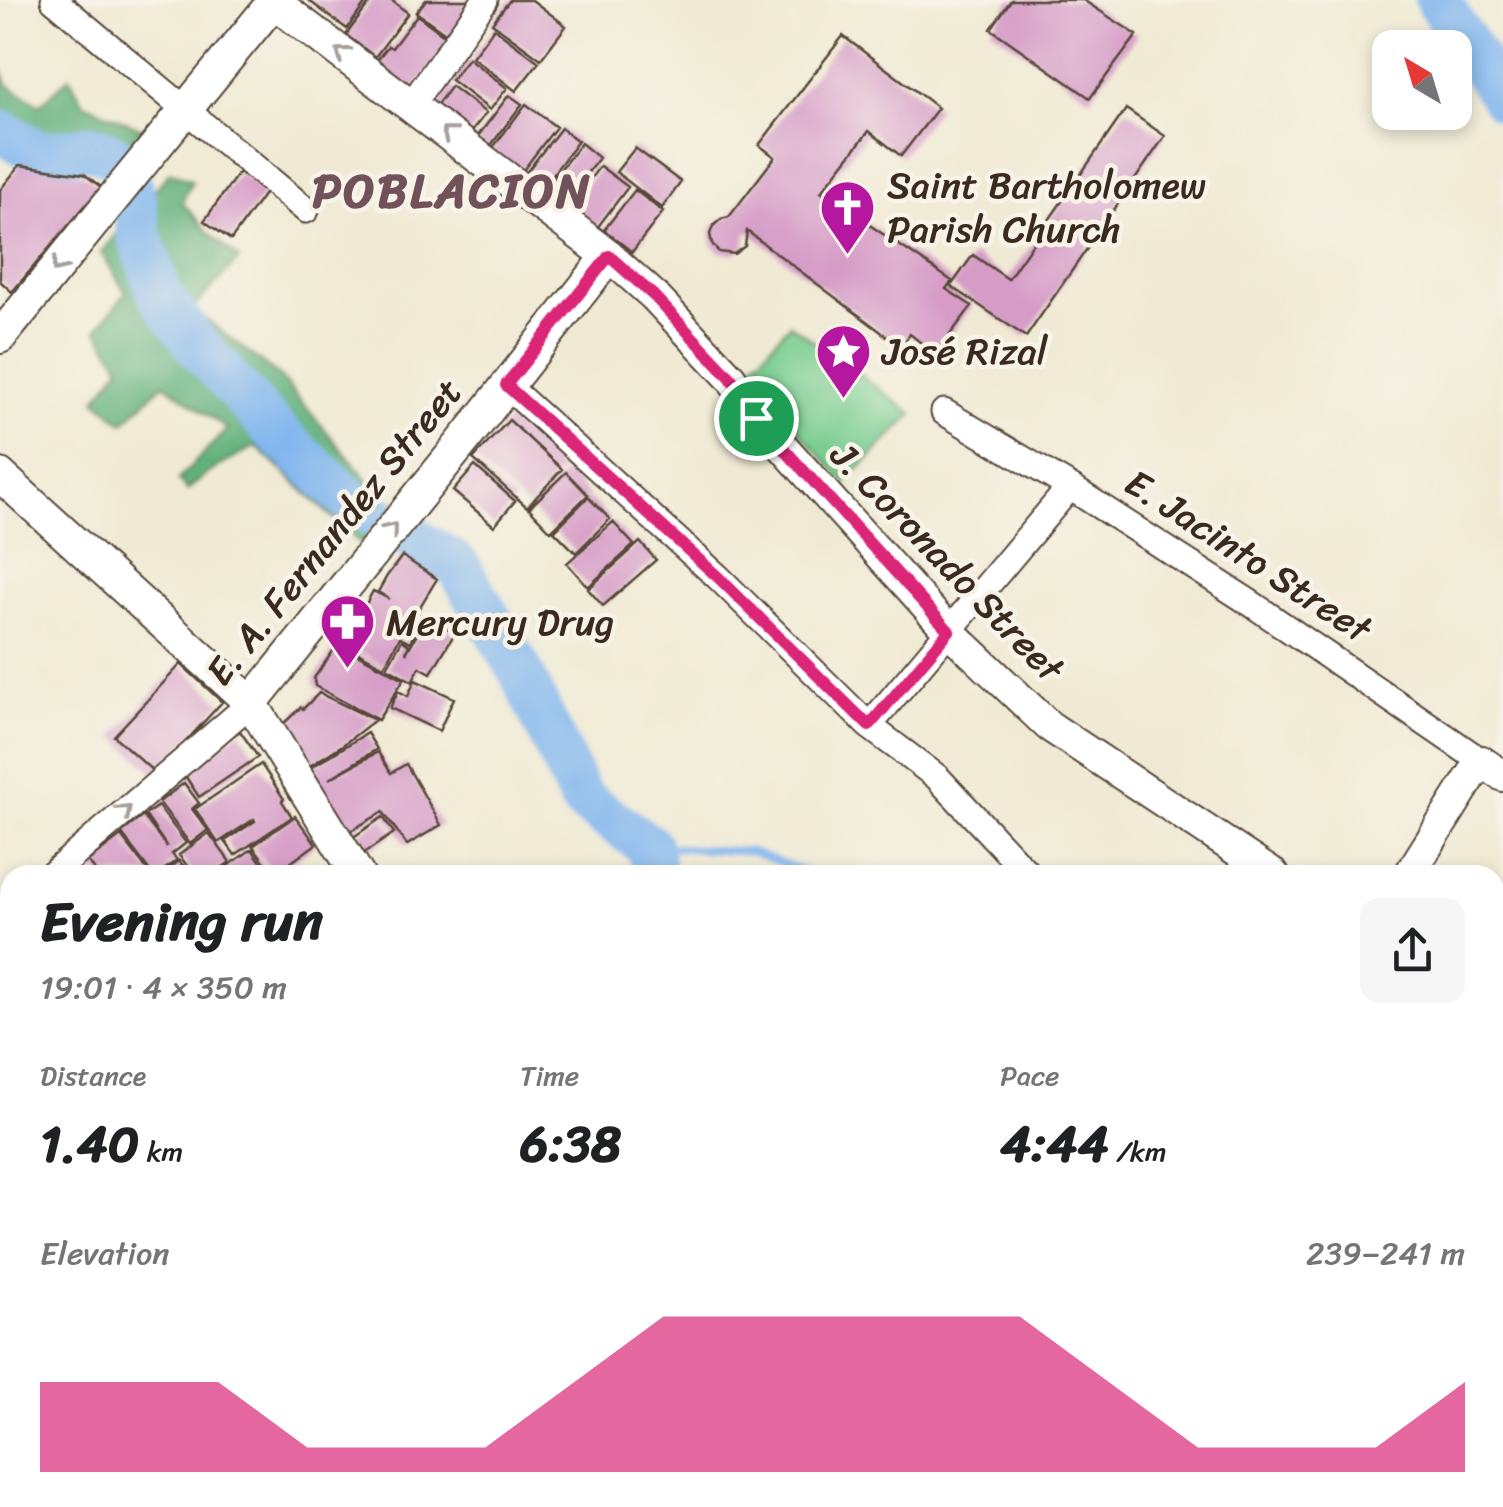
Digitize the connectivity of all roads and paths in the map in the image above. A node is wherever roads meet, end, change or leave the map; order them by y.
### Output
1 (54, 0) edge
2 (485, 0) edge
3 (273, 1) edge
4 (411, 104) junction
5 (187, 110) junction
6 (306, 210) dead end
7 (609, 256) junction
8 (0, 337) edge
9 (506, 385) junction
10 (944, 412) dead end
11 (0, 475) edge
12 (1070, 487) junction
13 (949, 631) junction
14 (251, 703) junction
15 (869, 726) junction
16 (1492, 768) edge
17 (63, 865) edge
18 (352, 865) edge
19 (1020, 865) edge
20 (1259, 865) edge
21 (1417, 865) edge

1 - 5 street
2 - 4 street
4 -> 3 main road, J. Coronado Street
3 - 5 main road
7 -> 4 main road, J. Coronado Street
5 - 6 street
5 -> 8 main road
7 - 9 main road, E. A. Fernandez Street
7 - 13 street, J. Coronado Street
14 -> 9 main road, E. A. Fernandez Street
9 - 15 street
10 - 12 street, E. Jacinto Street
11 - 14 main road
12 - 13 street
12 - 16 street, E. Jacinto Street
13 - 15 street
13 - 20 street, J. Coronado Street
17 -> 14 street, E. A. Fernandez Street
14 - 18 main road
15 - 19 street
16 - 21 street

